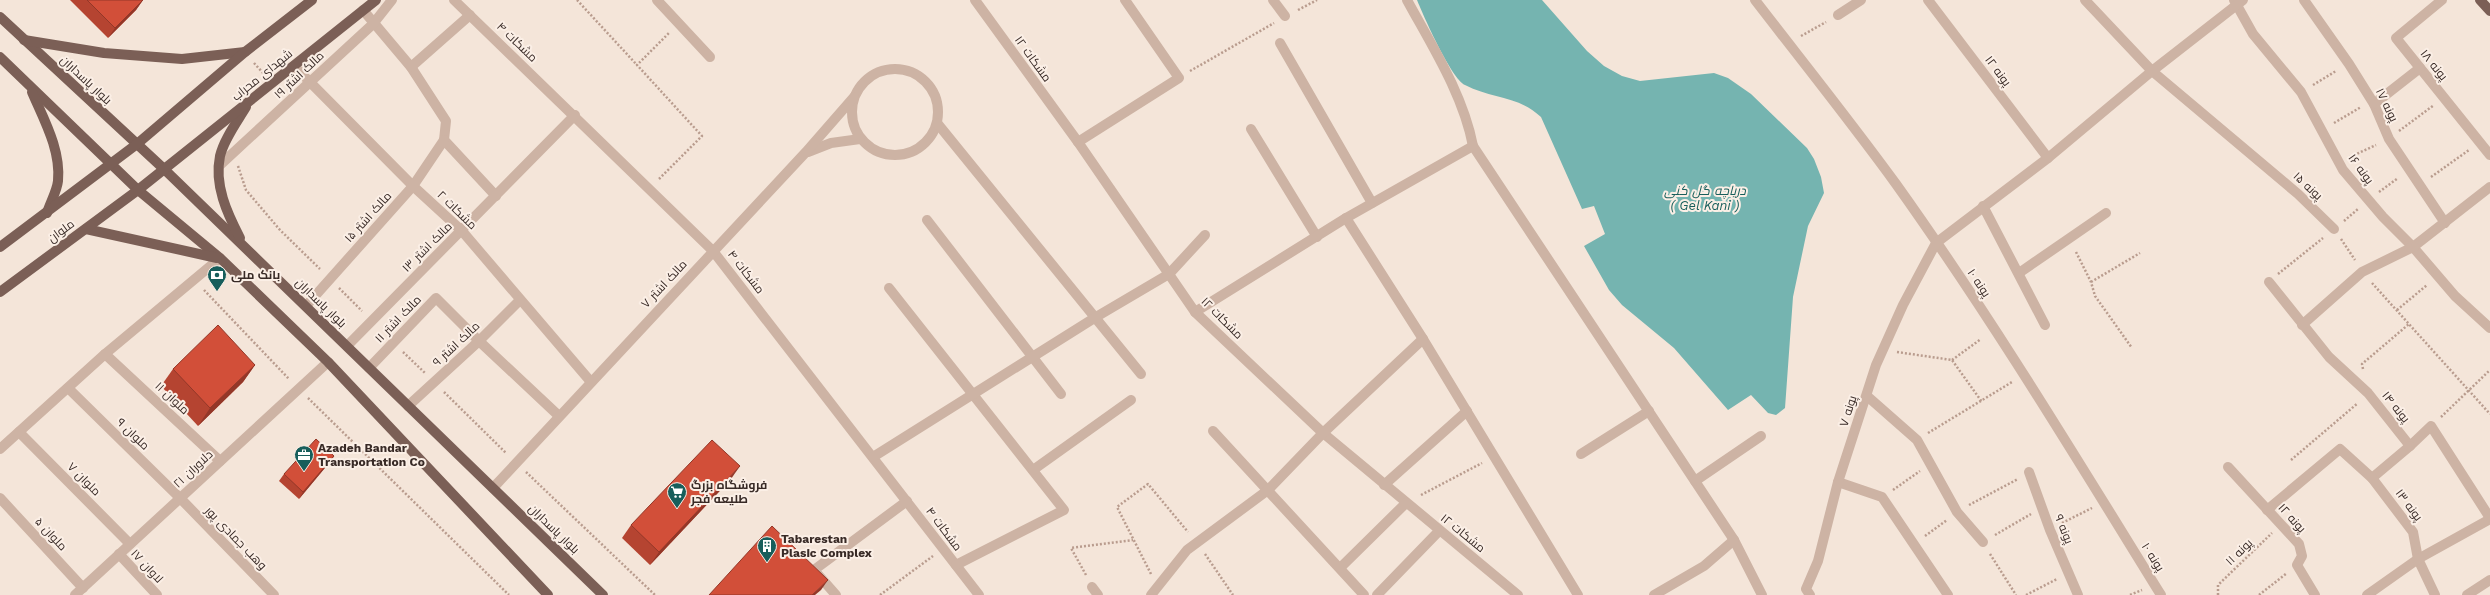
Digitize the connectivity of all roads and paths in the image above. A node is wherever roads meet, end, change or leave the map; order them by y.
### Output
1 (312, 0) edge
2 (376, 0) edge
3 (392, 0) edge
4 (454, 0) edge
5 (577, 0) edge
6 (657, 0) edge
7 (974, 0) edge
8 (1125, 0) edge
9 (1273, 0) edge
10 (1317, 0) edge
11 (1407, 0) edge
12 (1755, 0) edge
13 (1861, 0) edge
14 (1928, 0) edge
15 (2085, 0) edge
16 (2304, 0) edge
17 (2442, 0) edge
18 (2480, 0) edge
19 (2238, 2) edge
20 (363, 10) junction
21 (2490, 11) edge
22 (470, 15) junction
23 (1838, 15) joint
24 (1285, 16) junction
25 (0, 17) edge
26 (373, 24) junction
27 (679, 24) junction
28 (24, 40) junction
29 (1280, 43) dead end
30 (1788, 44) junction
31 (245, 52) junction
32 (0, 57) edge
33 (710, 57) dead end
34 (2349, 64) junction
35 (637, 65) junction
36 (294, 66) junction
37 (411, 67) junction
38 (2420, 68) junction
39 (2152, 71) junction
40 (1179, 78) junction
41 (312, 81) junction
42 (272, 83) junction
43 (29, 87) junction
44 (2301, 92) junction
45 (854, 98) junction
46 (249, 102) junction
47 (2373, 102) junction
48 (575, 115) junction
49 (937, 123) junction
50 (1251, 129) dead end
51 (2322, 130) junction
52 (860, 138) junction
53 (444, 140) junction
54 (1078, 142) junction
55 (2480, 142) junction
56 (137, 144) junction
57 (1474, 146) junction
58 (806, 152) junction
59 (2490, 155) edge
60 (2048, 158) junction
61 (111, 164) junction
62 (220, 165) junction
63 (164, 169) junction
64 (2419, 185) junction
65 (413, 186) junction
66 (2490, 187) edge
67 (650, 188) junction
68 (138, 190) junction
69 (496, 196) junction
70 (1372, 203) junction
71 (1983, 206) junction
72 (47, 213) junction
73 (2106, 213) dead end
74 (1346, 218) junction
75 (927, 220) dead end
76 (2445, 223) junction
77 (86, 229) junction
78 (2334, 229) joint
79 (462, 230) junction
80 (1205, 234) dead end
81 (1317, 237) junction
82 (2069, 239) junction
83 (1936, 243) junction
84 (0, 247) edge
85 (245, 247) junction
86 (2413, 247) junction
87 (713, 251) junction
88 (2140, 253) dead end
89 (220, 258) junction
90 (2362, 272) junction
91 (2019, 273) junction
92 (1169, 274) junction
93 (2438, 276) junction
94 (194, 279) junction
95 (2091, 282) junction
96 (2269, 282) dead end
97 (889, 288) dead end
98 (0, 292) edge
99 (520, 300) junction
100 (306, 306) junction
101 (2397, 310) junction
102 (1195, 312) junction
103 (1096, 317) junction
104 (2044, 325) dead end
105 (2302, 325) junction
106 (2490, 328) edge
107 (1423, 339) junction
108 (1981, 339) dead end
109 (479, 341) junction
110 (347, 346) junction
111 (2132, 348) dead end
112 (1882, 350) junction
113 (106, 354) junction
114 (1033, 357) junction
115 (1952, 360) junction
116 (328, 362) junction
117 (369, 368) junction
118 (2490, 370) edge
119 (1140, 374) dead end
120 (2025, 375) junction
121 (591, 382) junction
122 (68, 388) junction
123 (299, 389) junction
124 (2468, 390) junction
125 (1061, 394) dead end
126 (972, 395) junction
127 (1867, 396) junction
128 (1131, 400) dead end
129 (1982, 402) junction
130 (408, 406) junction
131 (1467, 411) junction
132 (1649, 412) junction
133 (2490, 414) edge
134 (559, 416) junction
135 (2431, 426) junction
136 (1212, 431) dead end
137 (19, 432) junction
138 (1323, 433) junction
139 (1761, 436) dead end
140 (1917, 440) junction
141 (2410, 446) junction
142 (0, 449) edge
143 (1581, 454) dead end
144 (1494, 456) junction
145 (873, 457) junction
146 (220, 461) junction
147 (1930, 464) junction
148 (2228, 466) dead end
149 (1033, 470) junction
150 (2028, 472) dead end
151 (2372, 478) junction
152 (1695, 481) junction
153 (1838, 482) junction
154 (1384, 485) junction
155 (493, 488) junction
156 (1268, 490) junction
157 (1882, 497) junction
158 (0, 498) edge
159 (180, 498) junction
160 (907, 501) junction
161 (2104, 502) junction
162 (1406, 503) junction
163 (2042, 508) junction
164 (2267, 510) junction
165 (2490, 518) edge
166 (2281, 524) junction
167 (2050, 530) junction
168 (1439, 531) junction
169 (1133, 540) junction
170 (1734, 540) junction
171 (1983, 542) junction
172 (1197, 543) junction
173 (130, 544) junction
174 (943, 548) junction
175 (119, 554) junction
176 (2418, 559) junction
177 (2297, 565) junction
178 (956, 566) junction
179 (1340, 568) junction
180 (2068, 573) junction
181 (2490, 580) edge
182 (1158, 587) junction
183 (83, 588) junction
184 (1095, 591) edge
185 (1805, 593) edge
186 (75, 595) edge
187 (157, 595) edge
188 (274, 595) edge
189 (509, 595) edge
190 (548, 595) edge
191 (603, 595) edge
192 (836, 595) edge
193 (880, 595) edge
194 (979, 595) edge
195 (1151, 595) edge
196 (1233, 595) edge
197 (1364, 595) edge
198 (1377, 595) edge
199 (1518, 595) edge
200 (1578, 595) edge
201 (1654, 595) edge
202 (1762, 595) edge
203 (1948, 595) edge
204 (2016, 595) edge
205 (2026, 595) edge
206 (2078, 595) edge
207 (2161, 595) edge
208 (2218, 595) edge
209 (2259, 595) edge
210 (2315, 595) edge
211 (2367, 595) edge
212 (2435, 595) edge
213 (2467, 595) edge

1 - 31 main road
2 - 20 main road, شهدای محراب
3 - 26 street, مالک اشتر ۱۹
4 - 22 street, مشکات ۴
5 - 35 path
6 - 27 street
7 - 54 street, مشکات ۱۲
8 - 40 street
9 - 24 street
10 - 24 path
11 - 57 street
12 - 30 street, پونه ۱۰
13 - 23 street
14 - 60 street, پونه ۱۲
15 - 39 street, پونه ۱۵
16 - 34 street, پونه ۱۷
17 - 38 street, پونه ۱۸
18 - 21 main road
19 - 39 street
19 - 44 street, پونه ۱۶
20 - 26 street
20 - 36 main road, شهدای محراب
22 - 37 street
22 - 48 street, مشکات ۴
23 - 30 path
24 - 40 path
25 - 28 main road, بلوار پاسداران
26 - 37 street
26 - 41 street, مالک اشتر ۱۹
27 - 33 street
27 - 35 path
28 - 31 main road
28 - 56 main road, بلوار پاسداران
29 - 70 street
30 - 83 street, پونه ۱۰
31 - 42 path
31 - 56 main road
32 - 43 main road
34 - 44 path
34 - 47 street, پونه ۱۷
35 - 67 path
36 - 41 street, مشکات ۲
36 - 42 main road, شهدای محراب
37 - 53 street
38 - 47 street
38 - 55 street, پونه ۱۸
39 - 60 street
39 - 78 street, پونه ۱۵
40 - 54 street
41 - 62 street, مالک اشتر ۱۹
41 - 65 street, مشکات ۲
42 - 46 main road, شهدای محراب
43 - 61 main road
43 - 72 main road
44 - 51 street, پونه ۱۶
45 - 49 street
45 - 52 street
45 - 58 street, مالک اشتر ۷
46 - 62 main road
46 - 63 main road, شهدای محراب
47 - 51 path
47 - 64 street, پونه ۱۷
48 - 67 street, مشکات ۴
48 - 69 street, مالک اشتر ۱۳
49 - 52 street
49 - 103 street
50 - 81 street
51 - 86 street, پونه ۱۶
52 - 58 street
53 - 65 street, مالک اشتر ۱۵
53 - 69 street
54 - 92 street, مشکات ۱۲
55 - 59 street, پونه ۱۸
55 - 64 path
56 - 61 main road, ملوان
56 - 63 main road, بلوار پاسداران
57 - 70 street
57 - 132 street
58 - 87 street, مالک اشتر ۷
60 - 71 street
61 - 68 main road
61 - 72 main road, ملوان
62 - 85 main road
63 - 68 main road, شهدای محراب
63 - 85 main road, بلوار پاسداران
64 - 76 street, پونه ۱۷
65 - 79 street, مشکات ۲
65 - 100 street, مالک اشتر ۱۵
66 - 76 street
67 - 87 street, مشکات ۴
68 - 77 main road, ملوان
68 - 89 main road
69 - 79 street, مالک اشتر ۱۳
70 - 74 street
71 - 83 street
71 - 91 street
72 - 84 main road, ملوان
73 - 82 street
74 - 81 street
74 - 107 street
75 - 114 street
76 - 86 street
77 - 89 main road
77 - 98 main road, ملوان
78 - 90 path
79 - 99 street, مشکات ۲
79 - 110 street, مالک اشتر ۱۳
80 - 92 street
81 - 102 street
82 - 91 street
82 - 95 path
83 - 112 street, پونه ۷
83 - 120 street, پونه ۱۰
85 - 100 main road, بلوار پاسداران
86 - 90 street
86 - 93 street, پونه ۱۶
87 - 121 street, مالک اشتر ۷
87 - 145 street, مشکات ۴
88 - 95 path
89 - 94 street
89 - 116 main road
90 - 101 path
90 - 105 street
91 - 104 street
92 - 102 street, مشکات ۱۲
92 - 103 street
93 - 101 path
93 - 106 street, پونه ۱۶
94 - 113 street
94 - 123 path
95 - 111 path
96 - 105 street, پونه ۱۴
97 - 126 street
99 - 109 street, مالک اشتر ۹
99 - 121 street, مشکات ۲
100 - 110 main road, بلوار پاسداران
101 - 124 path
102 - 138 street, مشکات ۱۲
103 - 114 street
103 - 119 street
105 - 141 street, پونه ۱۴
107 - 131 street
107 - 138 street
108 - 115 path
109 - 117 street, مالک اشتر ۱۱
109 - 130 street, مالک اشتر ۹
109 - 134 street
110 - 117 main road, بلوار پاسداران
112 - 115 path
112 - 127 street, پونه ۷
113 - 122 street
113 - 146 street, ملوان ۱۱
114 - 125 street
114 - 126 street
115 - 129 path
116 - 123 street, دلاوران ۲۱
116 - 190 main road
117 - 130 main road, بلوار پاسداران
118 - 124 path
120 - 129 path
120 - 161 street, پونه ۱۰
121 - 134 street, مالک اشتر ۷
122 - 137 street
122 - 159 street, ملوان ۹
123 - 146 street, دلاوران ۲۱
123 - 189 path
124 - 133 path
124 - 135 path
126 - 145 street
126 - 149 street
127 - 140 street
127 - 153 street, پونه ۷
128 - 149 street
129 - 140 path
130 - 155 main road, بلوار پاسداران
131 - 144 street
131 - 154 street
132 - 143 street
132 - 152 street
134 - 155 street, مالک اشتر ۷
135 - 141 street
135 - 165 street
136 - 156 street
137 - 142 street
137 - 173 street, ملوان ۷
138 - 154 street, مشکات ۱۲
138 - 156 street
139 - 152 street
140 - 147 street
141 - 151 street
144 - 162 path
144 - 200 street
145 - 160 street, مشکات ۴
146 - 159 street, دلاوران ۲۱
147 - 157 path
147 - 171 street
148 - 164 street, پونه ۱۲
149 - 178 street
150 - 163 street, پونه ۹
151 - 164 street, پونه ۱۳
151 - 176 street, پونه ۱۳
152 - 170 street
153 - 157 street
153 - 185 street, پونه ۷
154 - 162 street, مشکات ۱۲
155 - 191 main road, بلوار پاسداران
156 - 172 street
156 - 179 street
157 - 203 street
158 - 183 street, ملوان ۵
159 - 173 street, دلاوران ۲۱
159 - 188 street, وهب جمادی پور
160 - 174 street, مشکات ۴
160 - 192 street
161 - 167 path
161 - 207 street, پونه ۱۰
162 - 168 street, مشکات ۱۲
162 - 179 street
163 - 167 street, پونه ۹
163 - 171 path
164 - 166 street, پونه ۱۲
165 - 176 street
166 - 177 street, پونه ۱۲
166 - 208 path, پونه ۱۱
167 - 180 street, پونه ۹
168 - 198 street
168 - 199 street, مشکات ۱۲
169 - 172 path
169 - 182 path
169 - 184 path
170 - 201 street
170 - 202 street
171 - 204 path
172 - 182 street
172 - 196 path
173 - 175 street, دلاوران ۲۱
174 - 178 street, مشکات ۴
174 - 193 path
175 - 183 street, دلاوران ۲۱
175 - 187 street, لاوان ۱۷
176 - 211 street
176 - 212 street, پونه ۱۳
177 - 209 path
177 - 210 street
178 - 194 street, مشکات ۴
179 - 197 street
180 - 205 path
180 - 206 street, پونه ۹
181 - 213 street
182 - 195 street
183 - 186 street, دلاوران ۲۱

